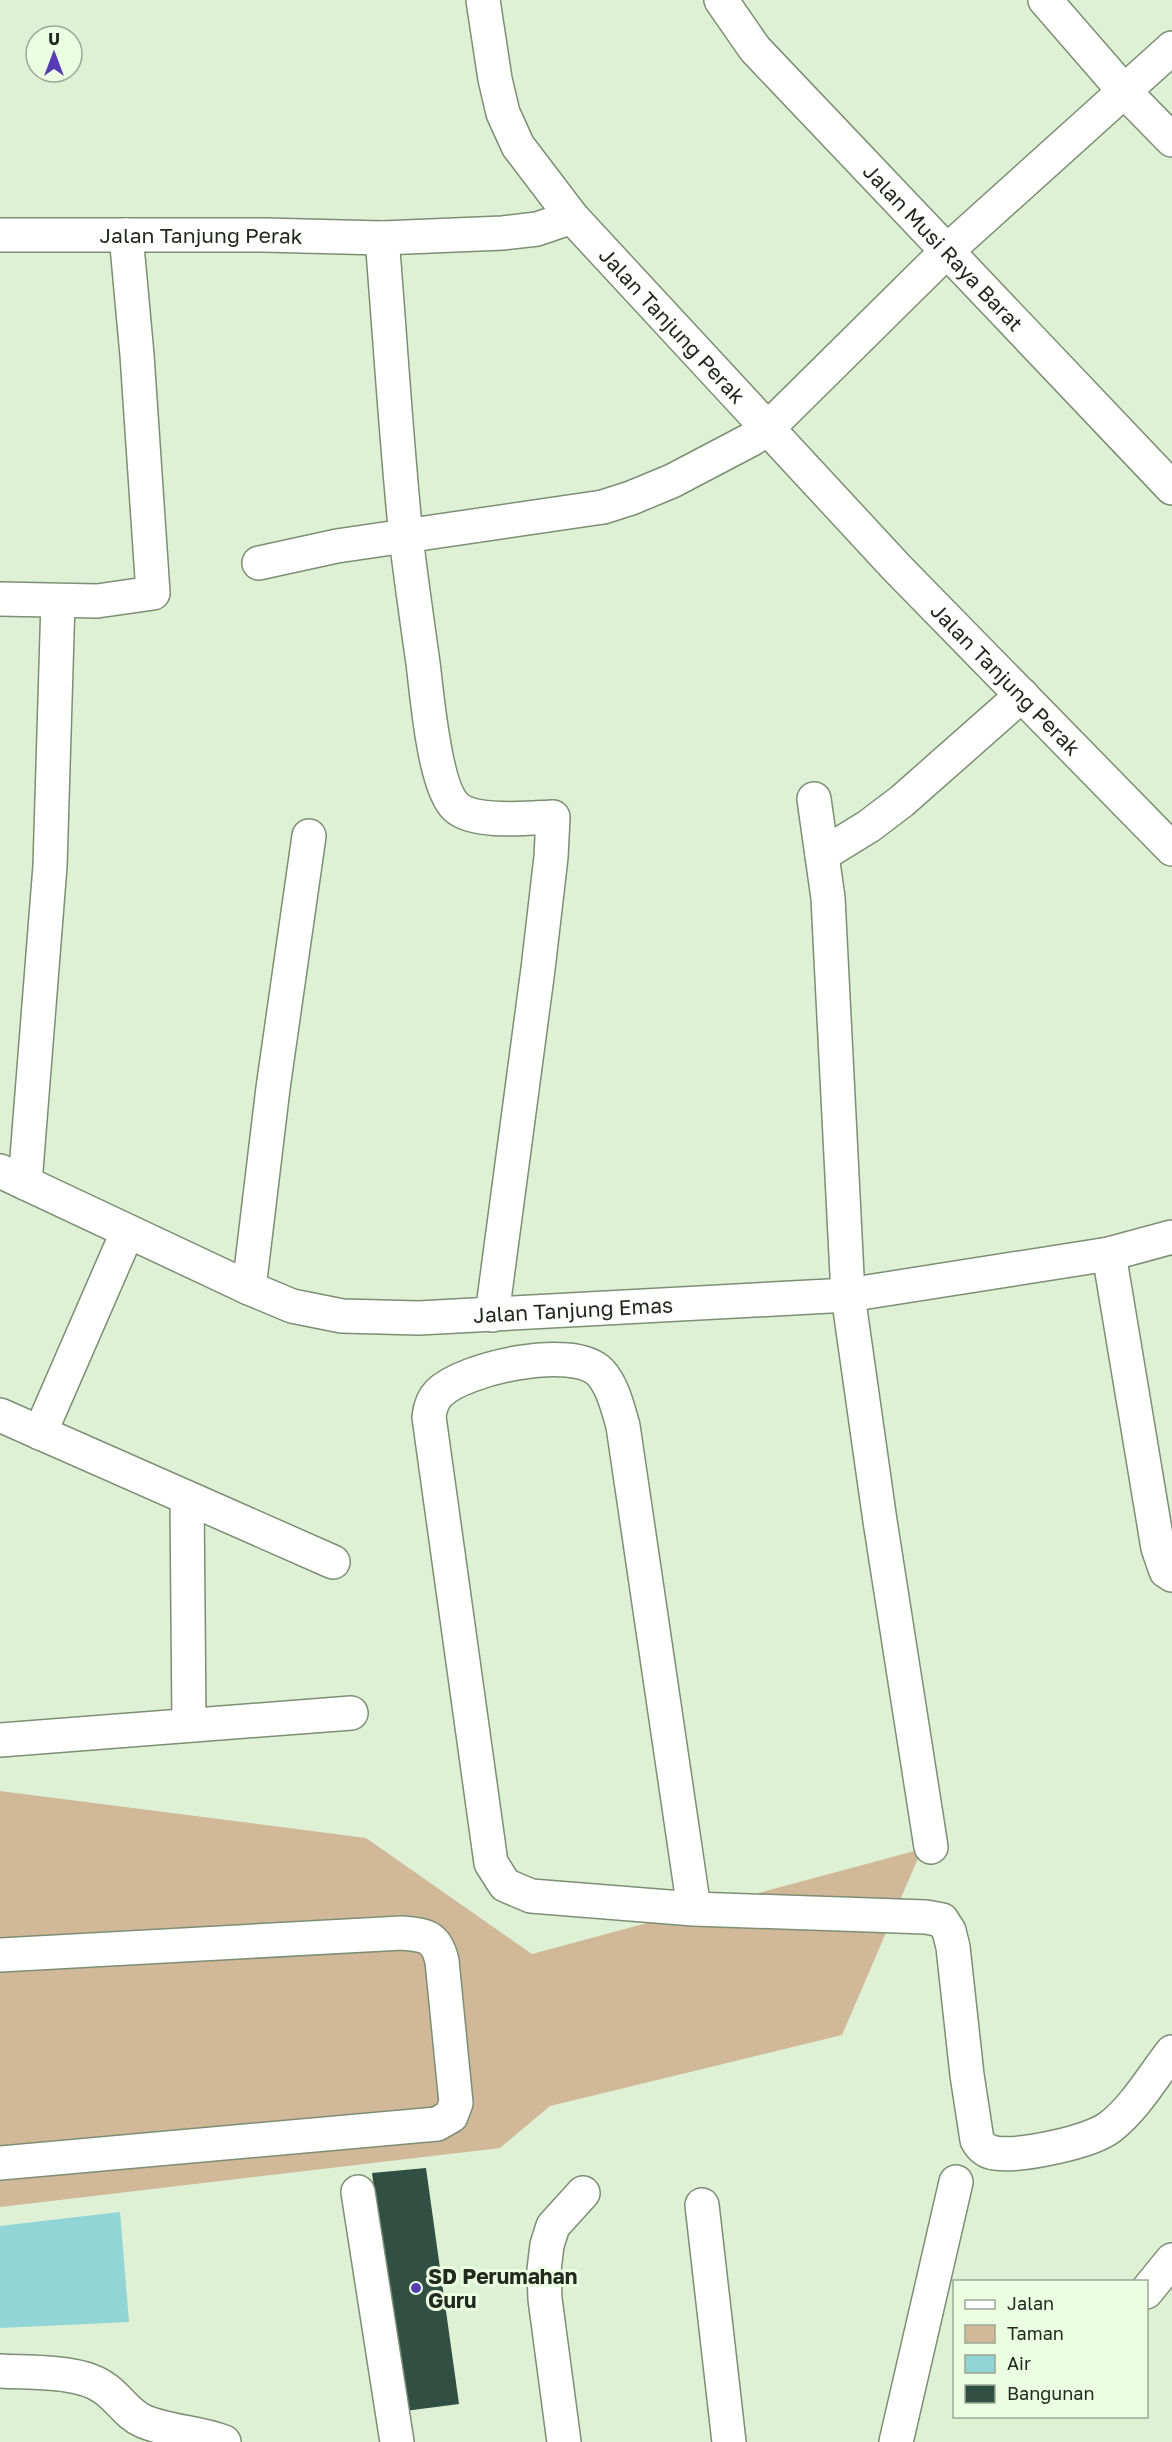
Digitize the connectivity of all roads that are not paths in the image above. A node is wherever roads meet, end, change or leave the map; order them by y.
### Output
1 (483, 0) edge
2 (721, 0) edge
3 (1045, 0) edge
4 (1172, 48) edge
5 (1124, 91) junction
6 (1172, 140) edge
7 (572, 218) junction
8 (0, 235) edge
9 (126, 235) junction
10 (382, 238) junction
11 (948, 250) junction
12 (768, 428) junction
13 (1172, 488) edge
14 (406, 536) junction
15 (259, 563) dead end
16 (0, 598) edge
17 (58, 601) junction
18 (1022, 696) junction
19 (814, 799) dead end
20 (309, 836) dead end
21 (1172, 849) edge
22 (822, 855) junction
23 (12, 1177) edge
24 (127, 1233) junction
25 (1172, 1237) edge
26 (1109, 1254) junction
27 (249, 1288) junction
28 (848, 1295) junction
29 (492, 1315) junction
30 (0, 1414) edge
31 (40, 1433) junction
32 (187, 1498) junction
33 (333, 1562) dead end
34 (1172, 1575) edge
35 (351, 1713) dead end
36 (189, 1725) junction
37 (0, 1740) edge
38 (931, 1847) dead end
39 (694, 1909) junction
40 (0, 1955) edge
41 (1172, 2052) edge
42 (0, 2163) edge
43 (956, 2182) dead end
44 (358, 2192) dead end
45 (583, 2193) dead end
46 (702, 2205) dead end
47 (1172, 2260) edge
48 (1148, 2290) edge
49 (941, 2301) edge
50 (0, 2371) edge
51 (224, 2442) edge
52 (398, 2442) edge
53 (564, 2442) edge
54 (729, 2442) edge
55 (896, 2442) edge

1 - 7 street
2 - 11 street, Jalan Musi Raya Barat
3 - 5 street
4 - 5 street
5 - 6 street
5 - 11 street
7 - 10 street, Jalan Tanjung Perak
7 - 12 street, Jalan Tanjung Perak
8 - 9 street, Jalan Tanjung Perak
9 - 10 street, Jalan Tanjung Perak
9 - 17 street
10 - 14 street
11 - 12 street
11 - 13 street, Jalan Musi Raya Barat
12 - 14 street
12 - 18 street, Jalan Tanjung Perak
14 - 15 street
14 - 29 street
16 - 17 street
17 - 23 street
18 - 21 street, Jalan Tanjung Perak
18 - 22 street
19 - 22 street
20 - 27 street
22 - 28 street
23 - 24 street, Jalan Tanjung Emas
24 - 27 street, Jalan Tanjung Emas
24 - 31 street
25 - 26 street, Jalan Tanjung Emas
26 - 28 street, Jalan Tanjung Emas
26 - 34 street
27 - 29 street, Jalan Tanjung Emas
28 - 29 street, Jalan Tanjung Emas
28 - 38 street
30 - 31 street
31 - 32 street
32 - 33 street
32 - 36 street
35 - 36 street
36 - 37 street
39 - 39 street
39 - 41 street
40 - 42 street
43 - 49 street
44 - 52 street
45 - 53 street
46 - 54 street
47 - 48 street
49 - 55 street
50 - 51 street

